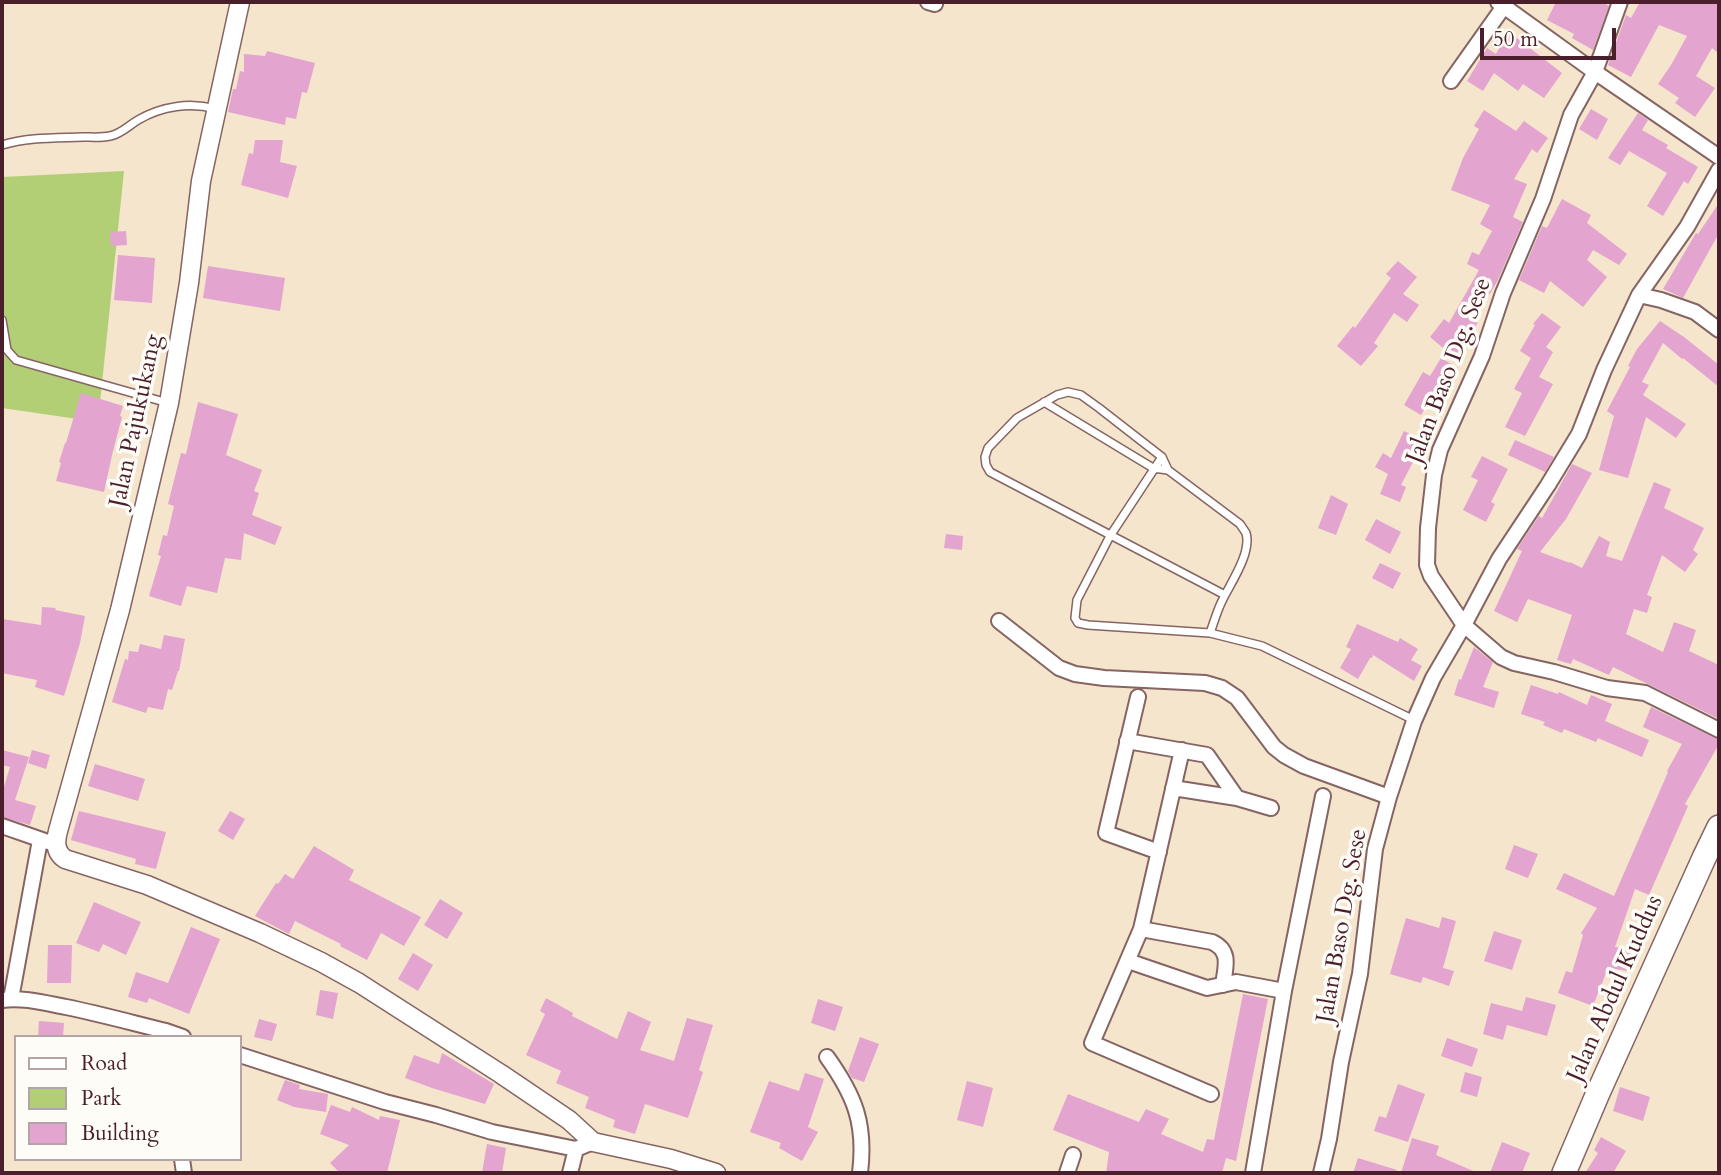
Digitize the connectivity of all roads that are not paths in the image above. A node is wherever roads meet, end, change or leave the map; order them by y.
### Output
1 (240, 2) edge
2 (1620, 2) edge
3 (1503, 3) edge
4 (1595, 72) junction
5 (1451, 81) dead end
6 (217, 109) junction
7 (2, 145) edge
8 (1719, 158) edge
9 (1639, 295) junction
10 (2, 320) edge
11 (1719, 330) edge
12 (1044, 402) junction
13 (169, 403) junction
14 (1162, 457) junction
15 (1153, 468) junction
16 (1168, 470) junction
17 (1110, 536) junction
18 (1225, 595) junction
19 (999, 621) dead end
20 (1464, 625) junction
21 (1210, 633) junction
22 (1138, 697) dead end
23 (1414, 721) junction
24 (1719, 730) edge
25 (1128, 741) junction
26 (1182, 750) junction
27 (1173, 788) junction
28 (1323, 796) dead end
29 (1389, 797) junction
30 (1237, 799) junction
31 (1271, 808) dead end
32 (2, 826) edge
33 (1719, 827) edge
34 (48, 842) junction
35 (1158, 852) junction
36 (1141, 929) junction
37 (1128, 961) junction
38 (1223, 985) junction
39 (1284, 991) junction
40 (6, 999) edge
41 (167, 1034) edge
42 (242, 1056) edge
43 (827, 1057) dead end
44 (1211, 1094) dead end
45 (593, 1142) junction
46 (576, 1149) junction
47 (1073, 1155) dead end
48 (570, 1173) edge
49 (716, 1173) edge
50 (860, 1173) edge
51 (1067, 1173) edge
52 (1253, 1173) edge
53 (1321, 1173) edge
54 (1564, 1173) edge

1 - 6 street, Jalan Pajukukang
2 - 4 street, Jalan Baso Dg. Sese
3 - 4 street
3 - 5 street
4 - 8 street
4 - 20 street, Jalan Baso Dg. Sese
6 - 7 lane
6 - 13 street, Jalan Pajukukang
8 - 9 street
9 - 11 street
9 - 20 street
10 - 13 lane
12 - 14 lane
12 - 15 lane
12 - 17 lane
13 - 34 street, Jalan Pajukukang
14 - 15 lane
14 - 16 lane
15 - 16 lane
15 - 17 lane
16 - 18 lane
17 - 18 lane
17 - 21 lane
18 - 21 lane
19 - 29 street
20 - 23 street, Jalan Baso Dg. Sese
20 - 24 street
21 - 23 lane
22 - 25 street
23 - 29 street, Jalan Baso Dg. Sese
25 - 26 street
25 - 35 street
26 - 27 street
26 - 30 street
27 - 30 street
27 - 35 street
28 - 39 street
29 - 53 street, Jalan Baso Dg. Sese
30 - 31 street
32 - 34 street
33 - 54 main road, Jalan Abdul Kuddus
34 - 40 street
34 - 45 street
35 - 36 street
36 - 37 street
36 - 38 street
37 - 38 street
37 - 44 street
38 - 39 street
39 - 52 street
40 - 41 street
42 - 46 street
43 - 50 street
45 - 46 street
45 - 49 street
46 - 48 street
47 - 51 street

